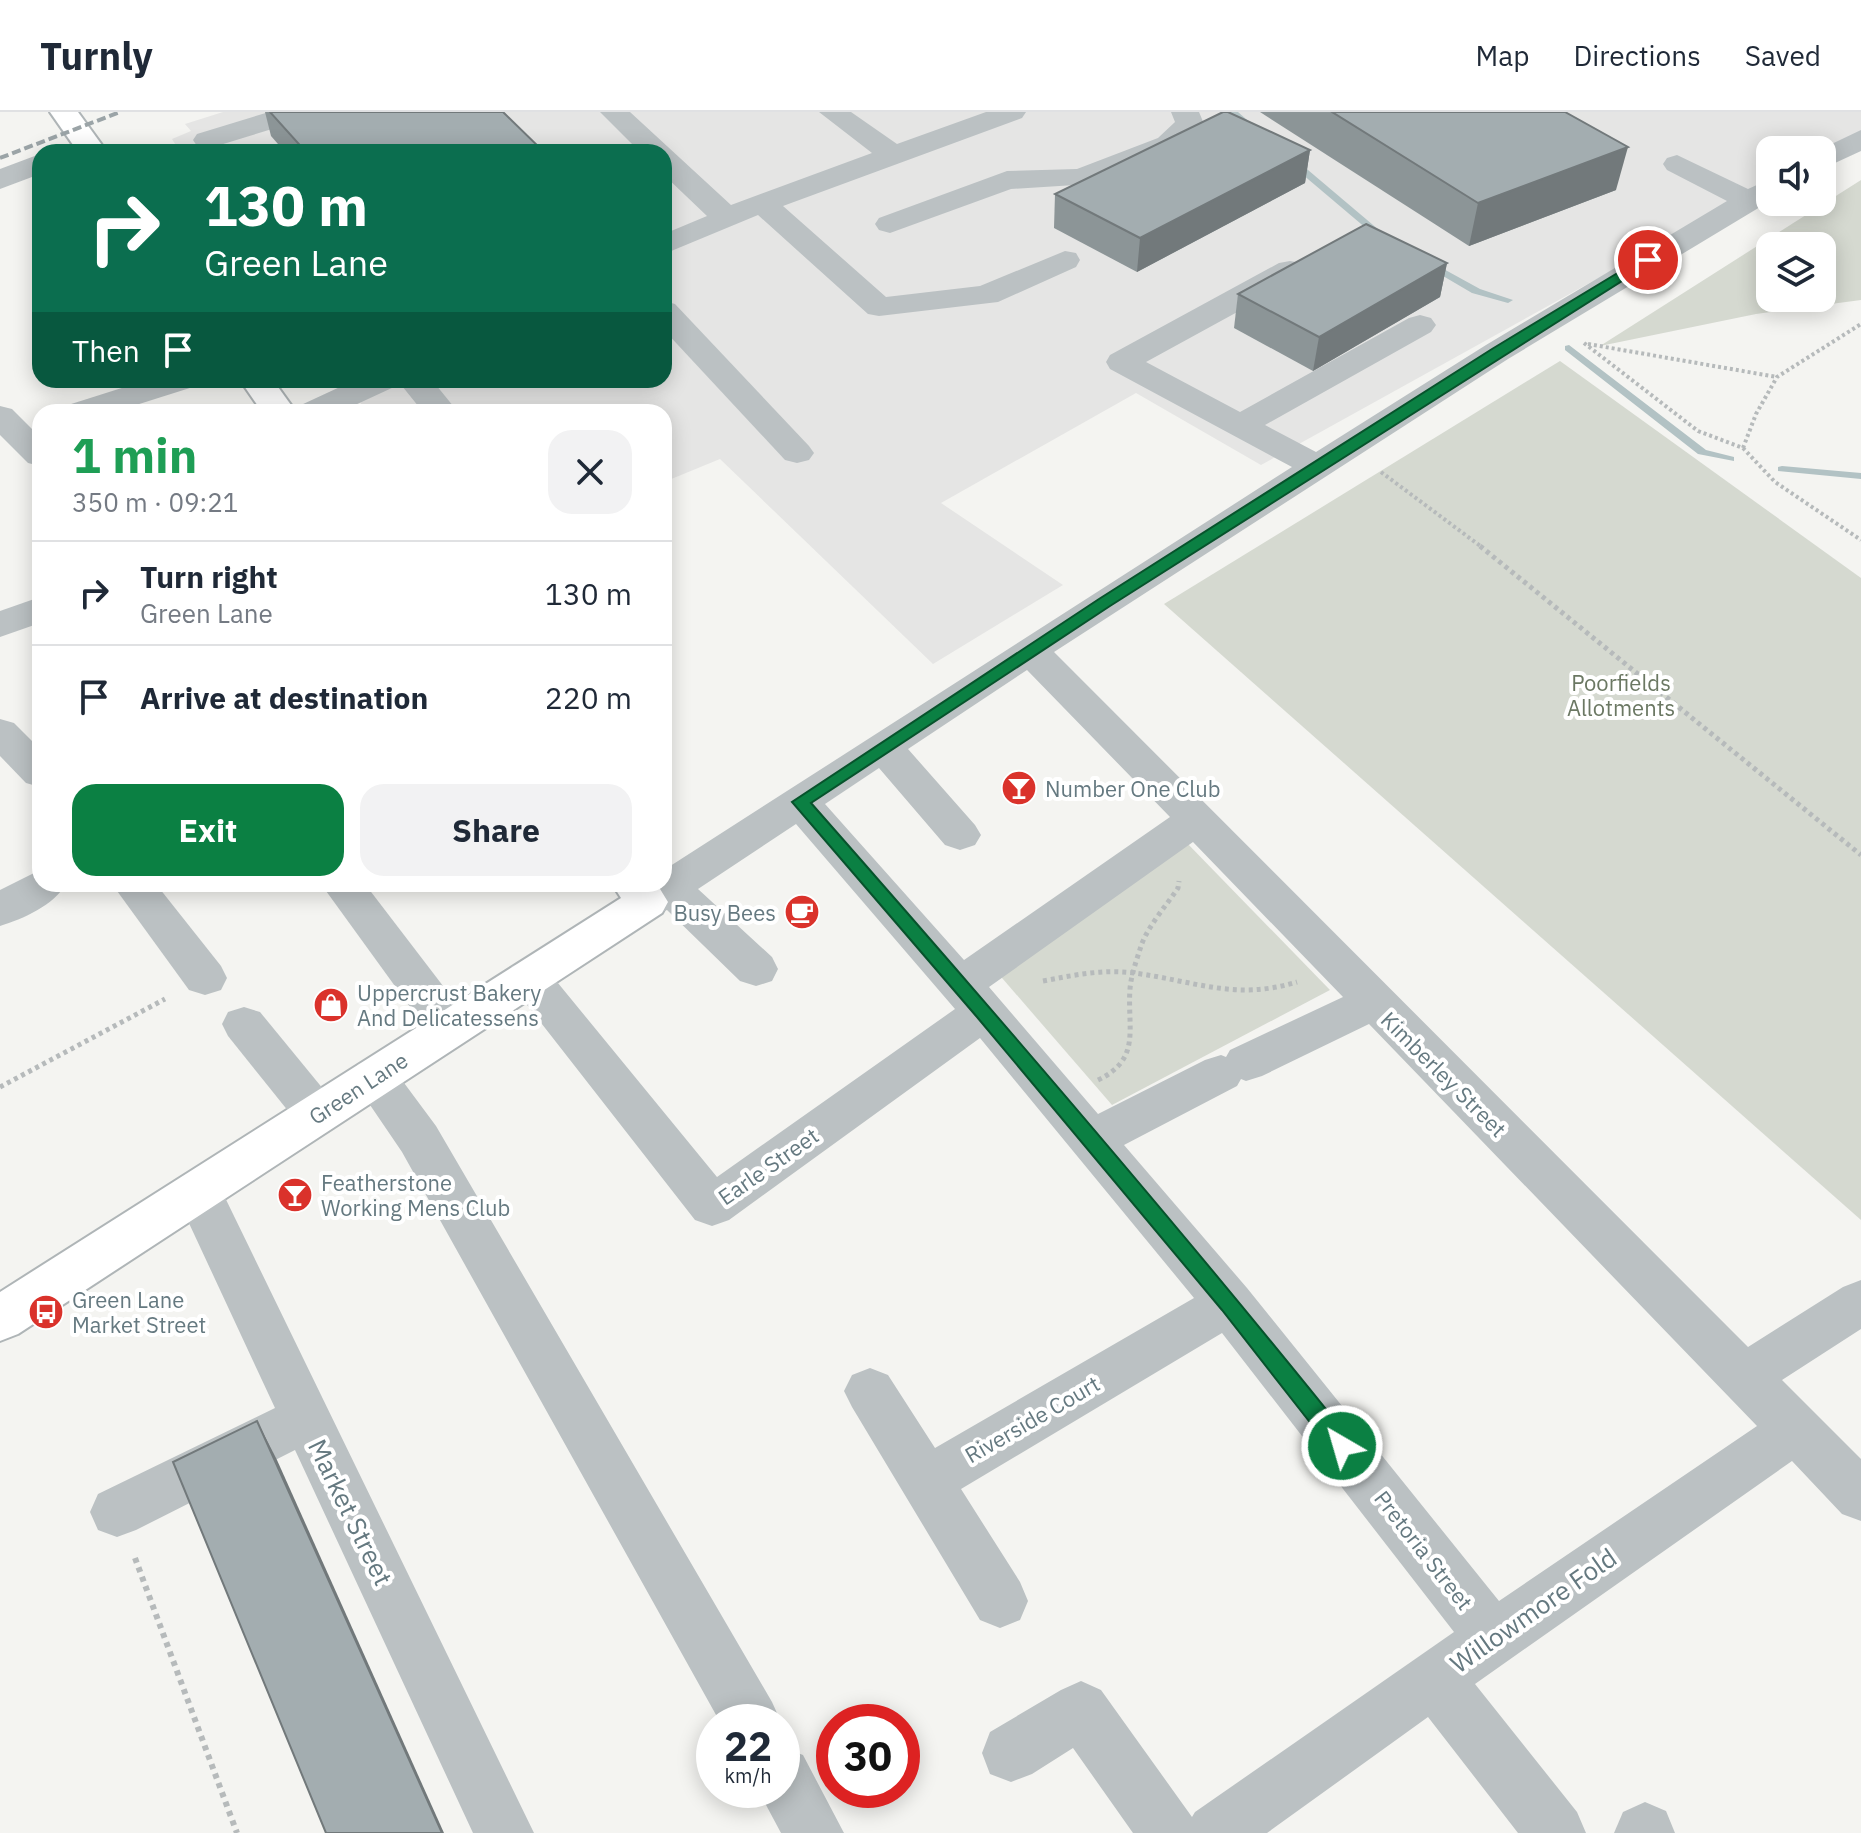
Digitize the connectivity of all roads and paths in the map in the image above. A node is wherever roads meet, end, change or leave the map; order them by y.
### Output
1 (64, 112) edge
2 (298, 112) edge
3 (614, 112) edge
4 (833, 112) edge
5 (1012, 112) edge
6 (1185, 112) edge
7 (1861, 139) edge
8 (207, 140) dead end
9 (80, 144) edge
10 (648, 144) edge
11 (1836, 152) edge
12 (892, 154) junction
13 (1677, 164) dead end
14 (32, 166) edge
15 (672, 166) edge
16 (839, 174) junction
17 (0, 180) edge
18 (1756, 193) edge
19 (1756, 196) edge
20 (762, 203) junction
21 (935, 207) junction
22 (726, 217) junction
23 (890, 224) dead end
24 (672, 241) edge
25 (1065, 260) dead end
26 (1291, 270) edge
27 (672, 320) edge
28 (1544, 323) junction
29 (1861, 324) edge
30 (1420, 325) dead end
31 (1587, 344) junction
32 (1777, 377) junction
33 (156, 388) edge
34 (365, 388) edge
35 (421, 388) edge
36 (105, 404) edge
37 (330, 404) edge
38 (434, 404) edge
39 (1241, 425) junction
40 (1743, 448) junction
41 (797, 453) dead end
42 (1333, 457) junction
43 (1861, 540) edge
44 (32, 612) edge
45 (0, 625) edge
46 (1030, 650) junction
47 (0, 732) edge
48 (883, 747) junction
49 (32, 765) edge
50 (800, 802) junction
51 (1178, 832) junction
52 (960, 835) dead end
53 (1861, 855) edge
54 (672, 878) edge
55 (32, 892) edge
56 (139, 892) edge
57 (348, 892) edge
58 (649, 892) edge
59 (651, 892) edge
60 (0, 910) edge
61 (1340, 967) junction
62 (756, 969) dead end
63 (1133, 973) junction
64 (205, 978) joint
65 (528, 978) junction
66 (972, 999) junction
67 (1374, 1002) junction
68 (244, 1024) dead end
69 (450, 1028) junction
70 (374, 1077) junction
71 (0, 1087) edge
72 (1058, 1100) junction
73 (317, 1114) junction
74 (1091, 1140) junction
75 (198, 1191) junction
76 (1861, 1302) edge
77 (1229, 1303) junction
78 (0, 1319) edge
79 (1743, 1378) junction
80 (870, 1391) dead end
81 (306, 1419) junction
82 (1794, 1430) junction
83 (926, 1481) junction
84 (1861, 1496) edge
85 (117, 1512) joint
86 (1000, 1601) dead end
87 (1492, 1637) junction
88 (1434, 1679) junction
89 (742, 1704) edge
90 (1011, 1753) dead end
91 (800, 1808) edge
92 (237, 1833) edge
93 (504, 1833) edge
94 (814, 1833) edge
95 (1169, 1833) edge
96 (1216, 1833) edge
97 (1556, 1833) edge

1 - 9 main road
2 - 8 street
3 - 10 street
4 - 12 street
5 - 12 street
6 - 21 street
7 - 11 street
12 - 16 street
13 - 18 street
14 - 17 street
15 - 22 street
16 - 20 street
16 - 21 street
19 - 28 street, Green Lane
20 - 22 street
20 - 25 street
21 - 23 street
22 - 24 street
26 - 39 street
27 - 41 street
28 - 31 path
28 - 42 street, Green Lane
29 - 32 path
30 - 39 street
31 - 32 path
31 - 40 path
32 - 40 path
33 - 36 street
34 - 37 street
35 - 38 street
39 - 42 street
40 - 43 path
42 - 46 street, Green Lane
42 - 53 path
44 - 45 street
46 - 48 street, Green Lane
46 - 51 street, Kimberley Street
47 - 49 street
48 - 50 street, Green Lane
48 - 52 street
50 - 54 street, Green Lane
50 - 66 street, Pretoria Street
51 - 61 street, Kimberley Street
51 - 63 path
51 - 66 street
55 - 60 street
56 - 64 street
57 - 69 street
58 - 65 main road, Green Lane
59 - 62 street
61 - 63 path
61 - 67 street, Kimberley Street
63 - 66 path
63 - 72 path
64 - 71 path
65 - 66 street, Earle Street
65 - 69 main road, Green Lane
66 - 72 street, Pretoria Street
67 - 74 street
67 - 79 street, Kimberley Street
68 - 73 street
69 - 70 main road, Green Lane
70 - 73 main road, Green Lane
70 - 89 street
72 - 74 street, Pretoria Street
73 - 75 main road, Green Lane
74 - 77 street, Pretoria Street
75 - 78 main road, Green Lane
75 - 81 street, Market Street
76 - 79 street
77 - 83 street, Riverside Court
77 - 87 street, Pretoria Street
79 - 82 street, Kimberley Street
80 - 83 street
81 - 85 street
81 - 93 street, Market Street
82 - 84 street, Kimberley Street
82 - 87 street, Willowmore Fold
83 - 86 street
85 - 92 path
87 - 88 street, Willowmore Fold
88 - 96 street
88 - 97 street, Willowmore Fold
90 - 95 street
91 - 94 street

